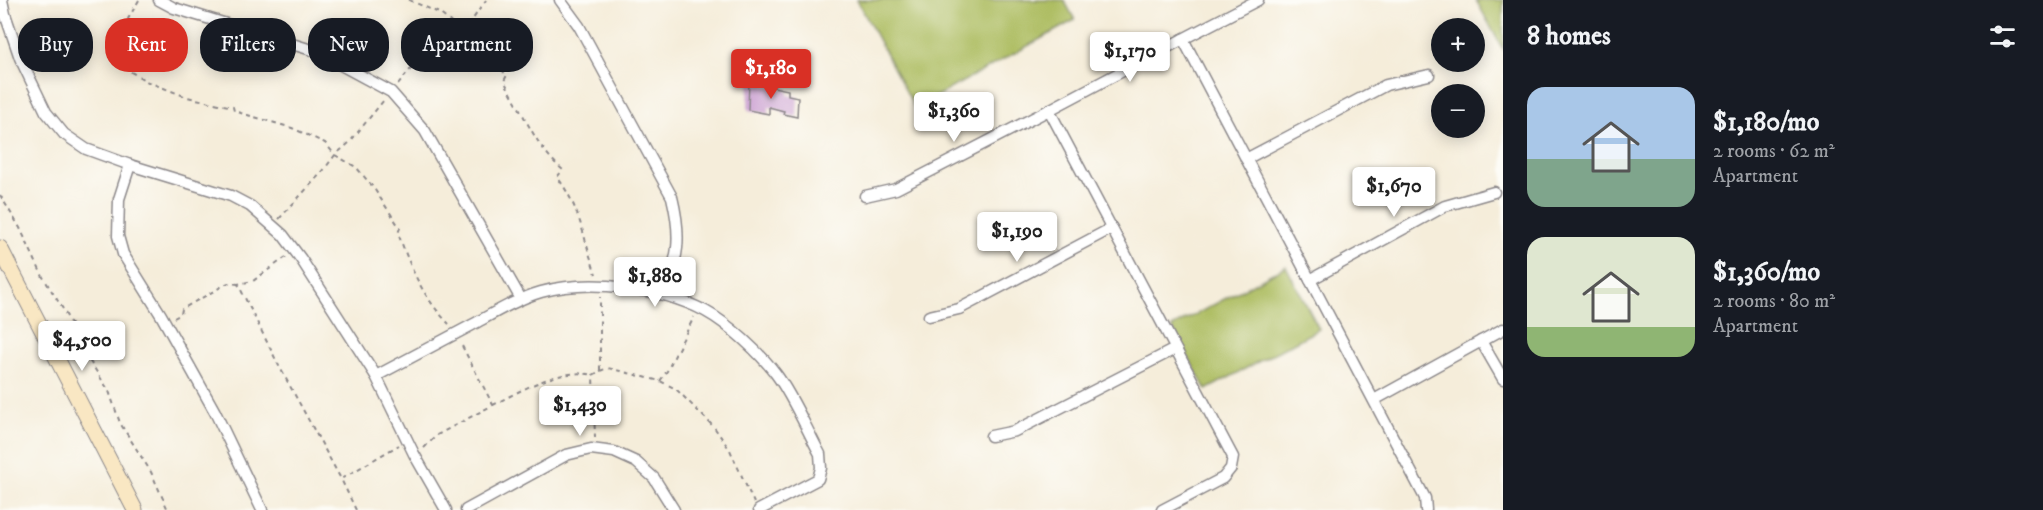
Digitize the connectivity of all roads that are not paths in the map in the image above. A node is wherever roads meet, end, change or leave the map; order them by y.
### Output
1 (2, 0) edge
2 (159, 0) edge
3 (560, 0) edge
4 (1258, 0) edge
5 (1183, 39) junction
6 (1429, 75) dead end
7 (1049, 110) junction
8 (1246, 159) junction
9 (130, 165) junction
10 (1494, 192) dead end
11 (865, 196) dead end
12 (1112, 228) junction
13 (0, 248) edge
14 (1310, 280) junction
15 (657, 294) junction
16 (521, 299) junction
17 (929, 316) dead end
18 (1503, 329) edge
19 (1481, 341) junction
20 (1175, 349) junction
21 (376, 376) junction
22 (1503, 379) edge
23 (1374, 400) junction
24 (992, 436) dead end
25 (135, 510) edge
26 (262, 510) edge
27 (446, 510) edge
28 (466, 510) edge
29 (674, 510) edge
30 (758, 510) edge
31 (1162, 510) edge
32 (1426, 510) edge

1 - 9 street
2 - 16 street
3 - 15 street
4 - 5 street
5 - 7 street
5 - 8 street
6 - 8 street
7 - 11 street
7 - 12 street
8 - 14 street
9 - 21 street
9 - 26 street
10 - 14 street
12 - 17 street
12 - 20 street
13 - 25 main road
14 - 23 street
15 - 16 street
15 - 30 street
16 - 21 street
18 - 19 street
19 - 22 street
19 - 23 street
20 - 24 street
20 - 31 street
21 - 27 street
23 - 32 street
28 - 29 street

